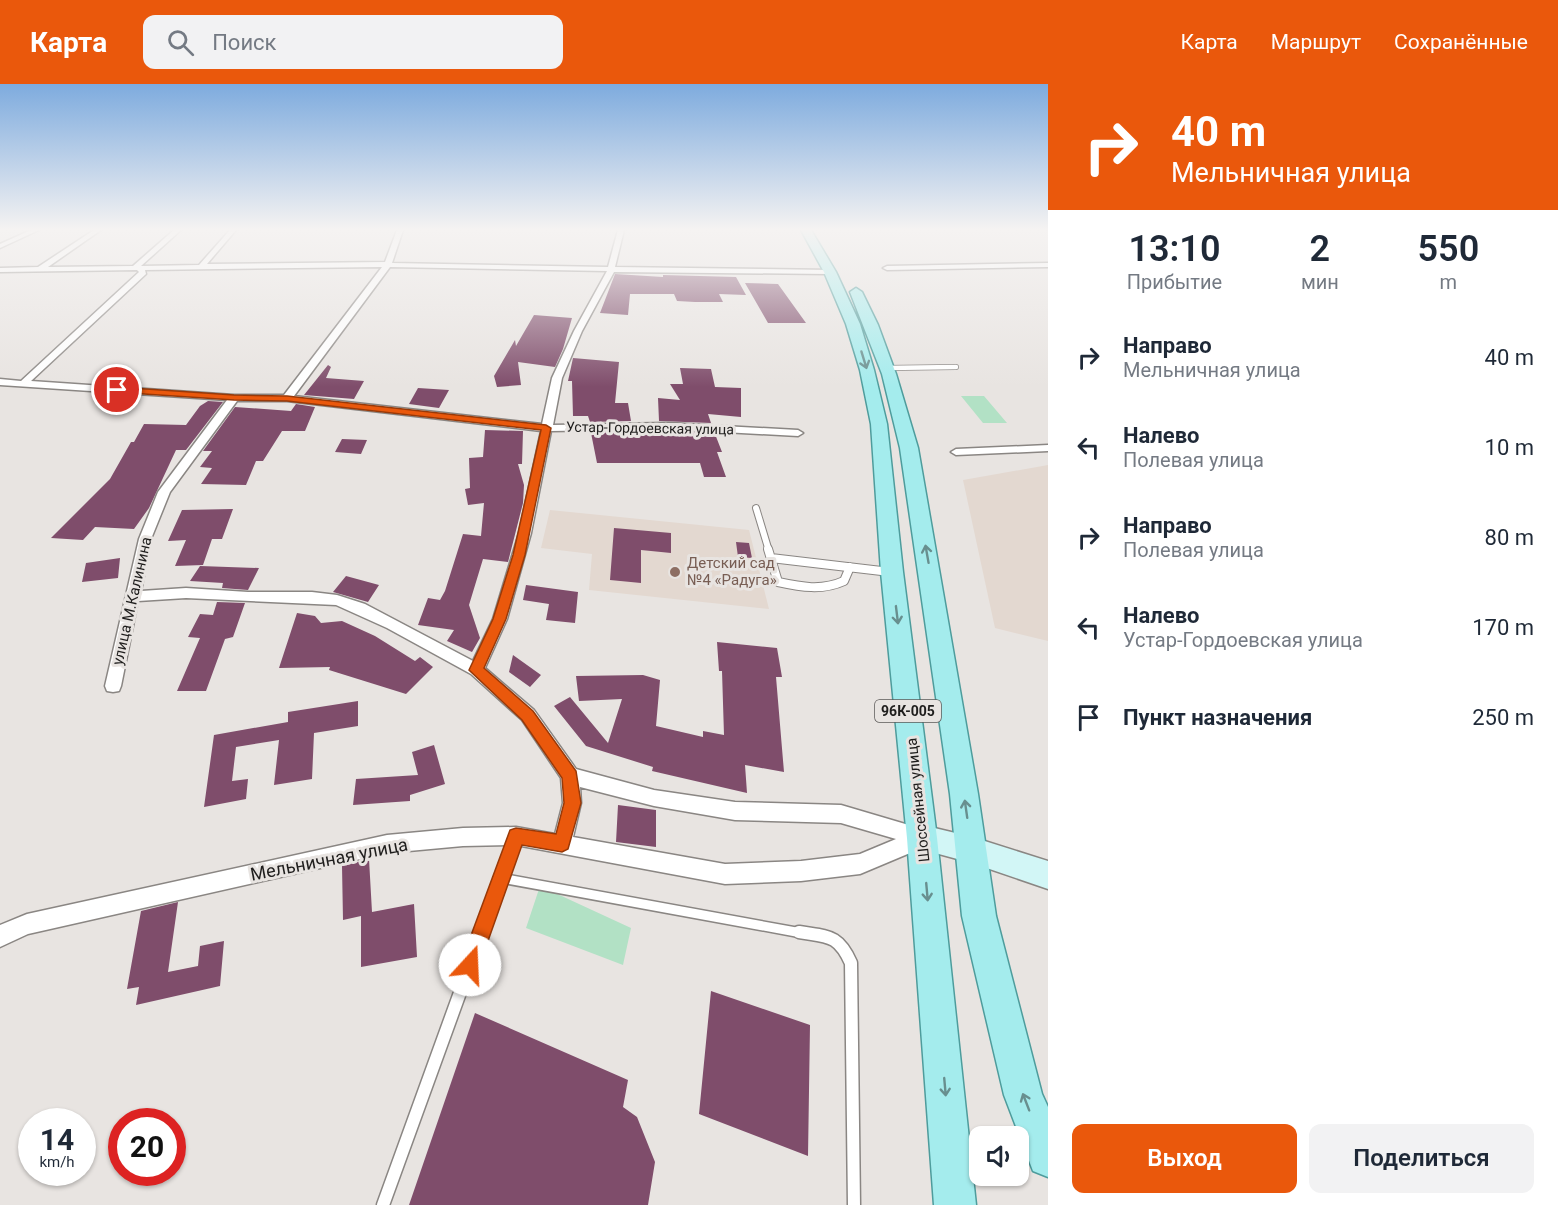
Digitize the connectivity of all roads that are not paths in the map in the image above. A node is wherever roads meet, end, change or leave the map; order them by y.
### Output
1 (128, 282) edge
2 (374, 282) edge
3 (604, 282) edge
4 (835, 282) edge
5 (851, 282) edge
6 (956, 367) dead end
7 (886, 368) junction
8 (0, 382) edge
9 (23, 384) junction
10 (234, 398) junction
11 (287, 398) junction
12 (546, 428) junction
13 (798, 434) dead end
14 (1048, 448) edge
15 (956, 452) dead end
16 (756, 508) dead end
17 (771, 558) junction
18 (850, 567) junction
19 (892, 572) junction
20 (131, 597) junction
21 (476, 670) junction
22 (112, 686) dead end
23 (570, 776) junction
24 (516, 836) junction
25 (922, 838) junction
26 (562, 843) junction
27 (972, 850) junction
28 (1048, 875) edge
29 (501, 878) junction
30 (0, 936) edge
31 (1048, 1156) edge
32 (383, 1205) edge
33 (854, 1205) edge
34 (955, 1205) edge

1 - 9 street
2 - 11 street
3 - 12 street
4 -> 19 main road, Шоссейная улица / 96К-005
5 - 7 main road, Шоссейная улица / 96К-005
6 - 7 lane
27 -> 7 main road, Шоссейная улица / 96К-005
8 - 9 street, Устар-Гордоевская улица
9 - 10 street, Устар-Гордоевская улица
10 - 11 street, Устар-Гордоевская улица
10 - 20 street, улица М.Калинина
11 - 12 street, Устар-Гордоевская улица
12 - 13 street, Устар-Гордоевская улица
12 - 21 street
14 - 15 street
16 - 17 lane
17 - 18 lane
17 - 18 lane
18 - 19 lane
19 -> 25 main road, Шоссейная улица / 96К-005
20 - 21 street
20 - 22 street, улица М.Калинина
21 - 23 street
23 - 25 street
23 - 26 street
24 - 26 street, Мельничная улица
24 - 29 lane
24 - 30 street, Мельничная улица
25 - 26 street, Мельничная улица
25 - 27 main road
25 -> 34 main road, Шоссейная улица / 96К-005
27 - 28 main road
31 -> 27 main road, Шоссейная улица / 96К-005
29 - 32 lane
29 - 33 lane

